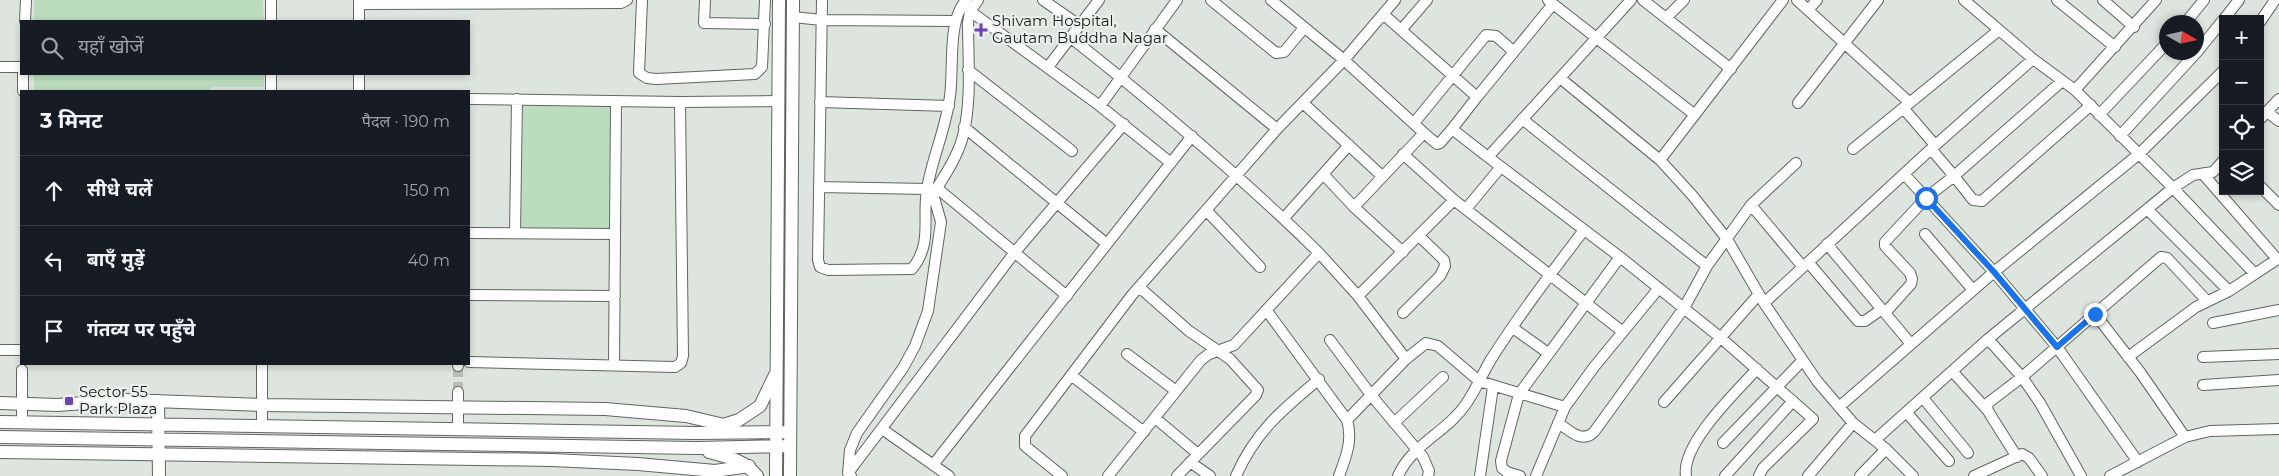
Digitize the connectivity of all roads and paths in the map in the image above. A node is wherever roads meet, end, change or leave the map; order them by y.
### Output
1 (26, 0) edge
2 (271, 0) edge
3 (627, 0) edge
4 (642, 0) edge
5 (652, 0) edge
6 (705, 0) edge
7 (765, 0) edge
8 (779, 0) edge
9 (793, 0) edge
10 (822, 0) edge
11 (966, 0) edge
12 (978, 0) edge
13 (1043, 0) edge
14 (1099, 0) edge
15 (1177, 0) edge
16 (1210, 0) edge
17 (1271, 0) edge
18 (1395, 0) edge
19 (1427, 0) edge
20 (1632, 0) edge
21 (1644, 0) edge
22 (1684, 0) edge
23 (1783, 0) edge
24 (1797, 0) edge
25 (1816, 0) edge
26 (1878, 0) edge
27 (1964, 0) edge
28 (2057, 0) edge
29 (2103, 0) edge
30 (2204, 0) edge
31 (2239, 0) edge
32 (2275, 0) edge
33 (2152, 1) edge
34 (359, 2) edge
35 (432, 2) edge
36 (551, 2) edge
37 (1551, 2) edge
38 (1808, 10) junction
39 (970, 11) junction
40 (1383, 14) junction
41 (2192, 15) edge
42 (2226, 15) edge
43 (2264, 16) edge
44 (793, 17) junction
45 (1666, 18) junction
46 (25, 20) edge
47 (271, 20) edge
48 (359, 20) edge
49 (822, 20) junction
50 (955, 21) junction
51 (765, 24) junction
52 (2219, 24) edge
53 (1079, 25) junction
54 (2134, 27) junction
55 (1304, 28) junction
56 (1155, 29) junction
57 (1401, 30) junction
58 (1999, 30) junction
59 (1070, 37) junction
60 (1598, 38) junction
61 (1845, 44) junction
62 (2115, 47) junction
63 (1513, 51) junction
64 (2159, 51) edge
65 (1344, 60) junction
66 (2033, 60) junction
67 (0, 67) edge
68 (20, 67) edge
69 (1048, 67) junction
70 (1731, 69) junction
71 (968, 70) junction
72 (23, 75) edge
73 (271, 75) edge
74 (359, 75) edge
75 (2219, 75) edge
76 (1454, 76) junction
77 (1121, 77) junction
78 (778, 78) junction
79 (793, 78) junction
80 (1560, 78) junction
81 (2061, 82) junction
82 (23, 90) edge
83 (271, 90) edge
84 (359, 90) edge
85 (2075, 90) junction
86 (1477, 97) junction
87 (470, 99) edge
88 (2279, 99) edge
89 (517, 100) junction
90 (616, 101) junction
91 (778, 101) junction
92 (680, 102) junction
93 (820, 102) junction
94 (1303, 103) junction
95 (1798, 103) dead end
96 (2091, 105) junction
97 (948, 106) junction
98 (1100, 106) junction
99 (1907, 106) junction
100 (1695, 115) junction
101 (2099, 115) junction
102 (2264, 115) edge
103 (1522, 119) junction
104 (2279, 121) edge
105 (1414, 123) junction
106 (1124, 124) junction
107 (964, 127) junction
108 (1277, 129) junction
109 (1452, 129) junction
110 (1424, 133) junction
111 (1192, 136) junction
112 (2120, 136) junction
113 (1349, 145) junction
114 (1933, 147) junction
115 (1853, 149) dead end
116 (1072, 151) dead end
117 (1403, 154) junction
118 (2139, 154) junction
119 (1488, 157) junction
120 (1660, 160) junction
121 (1171, 163) junction
122 (1796, 163) dead end
123 (2219, 165) edge
124 (1500, 168) junction
125 (1904, 174) junction
126 (2203, 174) junction
127 (1324, 175) junction
128 (1382, 176) junction
129 (1954, 176) junction
130 (1236, 177) junction
131 (819, 187) junction
132 (932, 188) junction
133 (2174, 188) junction
134 (2264, 190) edge
135 (1926, 198) junction
136 (1454, 200) junction
137 (1059, 202) junction
138 (1751, 205) junction
139 (2279, 205) edge
140 (1354, 207) junction
141 (1466, 209) junction
142 (2147, 209) junction
143 (1206, 210) junction
144 (1284, 218) junction
145 (1584, 230) junction
146 (470, 233) edge
147 (515, 234) junction
148 (615, 234) junction
149 (1925, 234) dead end
150 (1419, 236) junction
151 (1727, 239) junction
152 (1107, 244) junction
153 (1827, 244) junction
154 (1015, 252) junction
155 (1404, 252) junction
156 (1319, 253) junction
157 (1620, 257) junction
158 (2278, 259) edge
159 (1805, 264) junction
160 (1707, 266) junction
161 (1260, 267) dead end
162 (1994, 272) junction
163 (2255, 274) junction
164 (1550, 275) junction
165 (1139, 287) junction
166 (1658, 288) junction
167 (1973, 290) junction
168 (2229, 291) junction
169 (470, 295) edge
170 (615, 296) junction
171 (1067, 296) junction
172 (1358, 296) junction
173 (1761, 298) junction
174 (2207, 301) junction
175 (1586, 304) junction
176 (1684, 308) junction
177 (2025, 308) junction
178 (1267, 311) junction
179 (1883, 311) junction
180 (2279, 311) edge
181 (1403, 313) dead end
182 (2095, 314) junction
183 (2213, 323) dead end
184 (1513, 328) junction
185 (1623, 332) junction
186 (1721, 338) junction
187 (1988, 339) junction
188 (1330, 340) dead end
189 (1911, 344) junction
190 (2057, 347) junction
191 (0, 350) edge
192 (20, 350) edge
193 (1220, 351) junction
194 (1548, 353) junction
195 (1127, 354) dead end
196 (2279, 354) edge
197 (2128, 357) junction
198 (2203, 357) dead end
199 (1406, 359) junction
200 (1802, 361) junction
201 (470, 362) edge
202 (262, 365) edge
203 (614, 365) junction
204 (1757, 369) junction
205 (22, 370) dead end
206 (777, 370) junction
207 (1953, 372) junction
208 (1071, 375) junction
209 (1443, 377) dead end
210 (2022, 377) junction
211 (1319, 379) junction
212 (2279, 380) edge
213 (1479, 382) junction
214 (2203, 385) dead end
215 (1493, 387) junction
216 (1777, 387) junction
217 (1176, 391) junction
218 (458, 392) tunnel mouth
219 (1518, 394) junction
220 (1371, 395) junction
221 (1924, 398) junction
222 (158, 401) junction
223 (1793, 401) junction
224 (1664, 402) dead end
225 (0, 403) edge
226 (22, 404) junction
227 (262, 405) junction
228 (458, 407) junction
229 (1566, 407) junction
230 (1839, 408) junction
231 (1989, 412) junction
232 (1906, 413) junction
233 (1155, 418) junction
234 (1347, 420) junction
235 (0, 422) edge
236 (22, 422) junction
237 (1394, 423) junction
238 (1558, 423) junction
239 (1853, 423) junction
240 (159, 424) junction
241 (724, 425) junction
242 (262, 426) junction
243 (458, 429) junction
244 (882, 429) junction
245 (2279, 429) edge
246 (777, 432) junction
247 (790, 432) junction
248 (1144, 432) junction
249 (696, 433) junction
250 (0, 437) edge
251 (2185, 437) junction
252 (159, 439) junction
253 (1875, 440) junction
254 (1723, 443) dead end
255 (783, 446) junction
256 (696, 448) junction
257 (1416, 450) junction
258 (1886, 450) junction
259 (0, 452) edge
260 (1968, 452) dead end
261 (1198, 454) junction
262 (159, 455) junction
263 (2018, 457) junction
264 (1949, 461) dead end
265 (1190, 462) junction
266 (2138, 462) junction
267 (933, 465) junction
268 (753, 471) edge
269 (1908, 474) edge
270 (848, 475) edge
271 (159, 476) edge
272 (776, 476) edge
273 (790, 476) edge
274 (949, 476) edge
275 (1062, 476) edge
276 (1108, 476) edge
277 (1177, 476) edge
278 (1210, 476) edge
279 (1236, 476) edge
280 (1339, 476) edge
281 (1398, 476) edge
282 (1428, 476) edge
283 (1480, 476) edge
284 (1520, 476) edge
285 (1536, 476) edge
286 (1686, 476) edge
287 (1725, 476) edge
288 (1759, 476) edge
289 (1808, 476) edge
290 (1860, 476) edge
291 (1974, 476) edge
292 (2042, 476) edge
293 (2081, 476) edge
294 (2110, 476) edge

1 - 46 street
2 - 47 street
3 - 36 street
4 - 5 street
4 - 51 street
6 - 51 street
7 - 51 street
8 - 78 street
9 - 44 street
10 - 49 street
11 - 50 street
12 - 39 street
13 - 53 street
14 - 53 street
15 - 56 street
16 - 55 street
17 - 55 street
18 - 40 street
19 - 57 street
20 - 60 street
21 - 45 street
22 - 45 street
23 - 70 street
24 - 38 street
25 - 38 street
26 - 61 street
27 - 58 street
28 - 62 street
29 - 54 street
30 - 41 street
31 - 42 street
32 - 43 street
33 - 54 street
34 - 35 street
34 - 48 street
35 - 36 street
37 - 60 street
37 - 63 street
38 - 61 street
39 - 69 street
39 - 71 street
40 - 57 street
40 - 65 street
44 - 49 street
44 - 79 street
45 - 70 street
49 - 50 street
49 - 93 street
50 - 97 street
52 - 112 street
53 - 59 street
54 - 62 street
55 - 65 street
56 - 77 street
56 - 108 street
57 - 76 street
58 - 66 street
58 - 99 street
59 - 69 street
59 - 77 street
60 - 80 street
60 - 100 street
61 - 95 street
61 - 99 street
62 - 85 street
63 - 76 street
63 - 86 street
64 - 101 street
65 - 94 street
65 - 105 street
66 - 81 street
66 - 114 street
67 - 68 street
69 - 98 street
70 - 100 street
71 - 107 street
71 - 116 street
72 - 82 street
73 - 83 street
74 - 84 street
75 - 118 street
76 - 86 street
76 - 105 street
77 - 98 street
77 - 111 street
78 - 79 street
78 - 91 street
79 - 247 street
80 - 103 street
80 - 120 street
81 - 85 street
81 - 129 street
85 - 96 street
86 - 109 street
87 - 89 street
88 - 102 street
89 - 90 street
89 - 147 street
90 - 92 street
90 - 148 street
91 - 92 street
91 - 206 street
92 - 203 street
93 - 97 street
93 - 131 street
94 - 108 street
94 - 113 street
96 - 101 street
96 - 129 street
97 - 132 street
98 - 106 street
99 - 114 street
99 - 115 street
100 - 120 street
101 - 112 street
102 - 104 street
103 - 119 street
103 - 160 street
105 - 110 street
106 - 121 street
106 - 137 street
107 - 132 street
107 - 137 street
108 - 130 street
109 - 110 street
109 - 119 street
110 - 117 street
111 - 121 street
111 - 130 street
112 - 118 street
113 - 127 street
113 - 128 street
114 - 125 street
114 - 129 street
117 - 128 street
117 - 136 street
118 - 133 street
118 - 162 street
119 - 124 street
120 - 151 street
121 - 152 street
122 - 138 street
123 - 126 street
124 - 141 street
124 - 145 street
125 - 135 street
125 - 153 street
126 - 133 street
126 - 158 street
127 - 140 street
127 - 144 street
128 - 140 street
129 - 135 street
130 - 143 street
130 - 144 street
131 - 132 street
131 - 132 street
132 - 154 street
132 - 270 street
133 - 142 street
133 - 163 street
134 - 139 street
135 - 162 street
135 - 179 street
136 - 141 street
136 - 150 street
137 - 152 street
137 - 154 street
138 - 151 street
138 - 159 street
140 - 155 street
141 - 164 street
142 - 168 street
142 - 177 street
143 - 161 street
143 - 165 street
144 - 156 street
145 - 157 street
145 - 164 street
146 - 147 street
147 - 148 street
148 - 170 street
149 - 167 street
150 - 155 street
150 - 181 street
151 - 160 street
151 - 173 street
152 - 171 street
153 - 159 street
153 - 179 street
154 - 171 street
154 - 244 street
155 - 172 street
156 - 172 street
156 - 178 street
157 - 166 street
157 - 175 street
158 - 163 street
159 - 173 street
159 - 179 street
160 - 176 street
162 - 167 street
162 - 177 street
163 - 168 street
164 - 175 street
164 - 184 street
165 - 193 street
165 - 208 street
166 - 176 street
166 - 185 street
167 - 189 street
168 - 174 street
169 - 170 street
170 - 203 street
171 - 267 street
172 - 199 street
173 - 186 street
173 - 200 street
174 - 182 street
174 - 197 street
175 - 185 street
175 - 194 street
176 - 186 street
176 - 238 street
177 - 187 street
177 - 190 street
178 - 193 street
178 - 211 street
179 - 189 street
180 - 183 street
182 - 190 street
182 - 197 street
184 - 194 street
184 - 213 street
185 - 229 street
186 - 204 street
186 - 224 street
187 - 207 street
187 - 210 street
188 - 220 street
189 - 230 street
190 - 210 street
190 - 266 street
191 - 192 street
193 - 217 street
193 - 261 street
194 - 219 street
195 - 217 street
196 - 198 street
197 - 251 street
199 - 213 street
199 - 220 street
200 - 216 street
200 - 230 street
201 - 203 street
202 - 227 street
204 - 216 street
204 - 286 street
205 - 226 street
206 - 241 street
206 - 246 street
207 - 221 street
207 - 231 street
208 - 248 street
208 - 275 street
209 - 237 street
210 - 231 street
210 - 293 street
211 - 234 street
211 - 279 street
212 - 214 street
213 - 215 street
213 - 257 street
215 - 219 street
215 - 283 street
216 - 223 street
216 - 254 street
217 - 233 street
218 - 228 street
219 - 229 street
219 - 284 street
220 - 234 street
220 - 237 street
221 - 232 street
221 - 260 street
222 - 226 street
222 - 227 street
222 - 240 street
223 - 287 street
223 - 288 street
225 - 226 street
226 - 236 street
227 - 228 street
227 - 242 street
228 - 241 street
228 - 243 street
229 - 238 street
230 - 239 street
231 - 263 street
232 - 253 street
232 - 264 street
233 - 248 street
233 - 261 street
234 - 280 street
235 - 236 street
236 - 240 street
237 - 257 street
238 - 285 street
239 - 253 street
239 - 289 street
240 - 242 street
240 - 252 street
241 - 249 street
242 - 243 street
243 - 249 street
244 - 267 street
244 - 270 street
245 - 251 street
246 - 247 street
246 - 249 street
246 - 255 street
247 - 255 street
248 - 276 street
250 - 252 street
251 - 266 street
252 - 256 street
252 - 262 street
253 - 258 street
255 - 256 street
255 - 272 street
255 - 273 street
256 - 268 street
257 - 281 street
257 - 282 street
258 - 269 street
258 - 290 street
259 - 262 street
261 - 265 street
262 - 268 street
262 - 271 street
263 - 291 street
263 - 292 street
265 - 277 street
265 - 278 street
266 - 294 street
267 - 274 street

